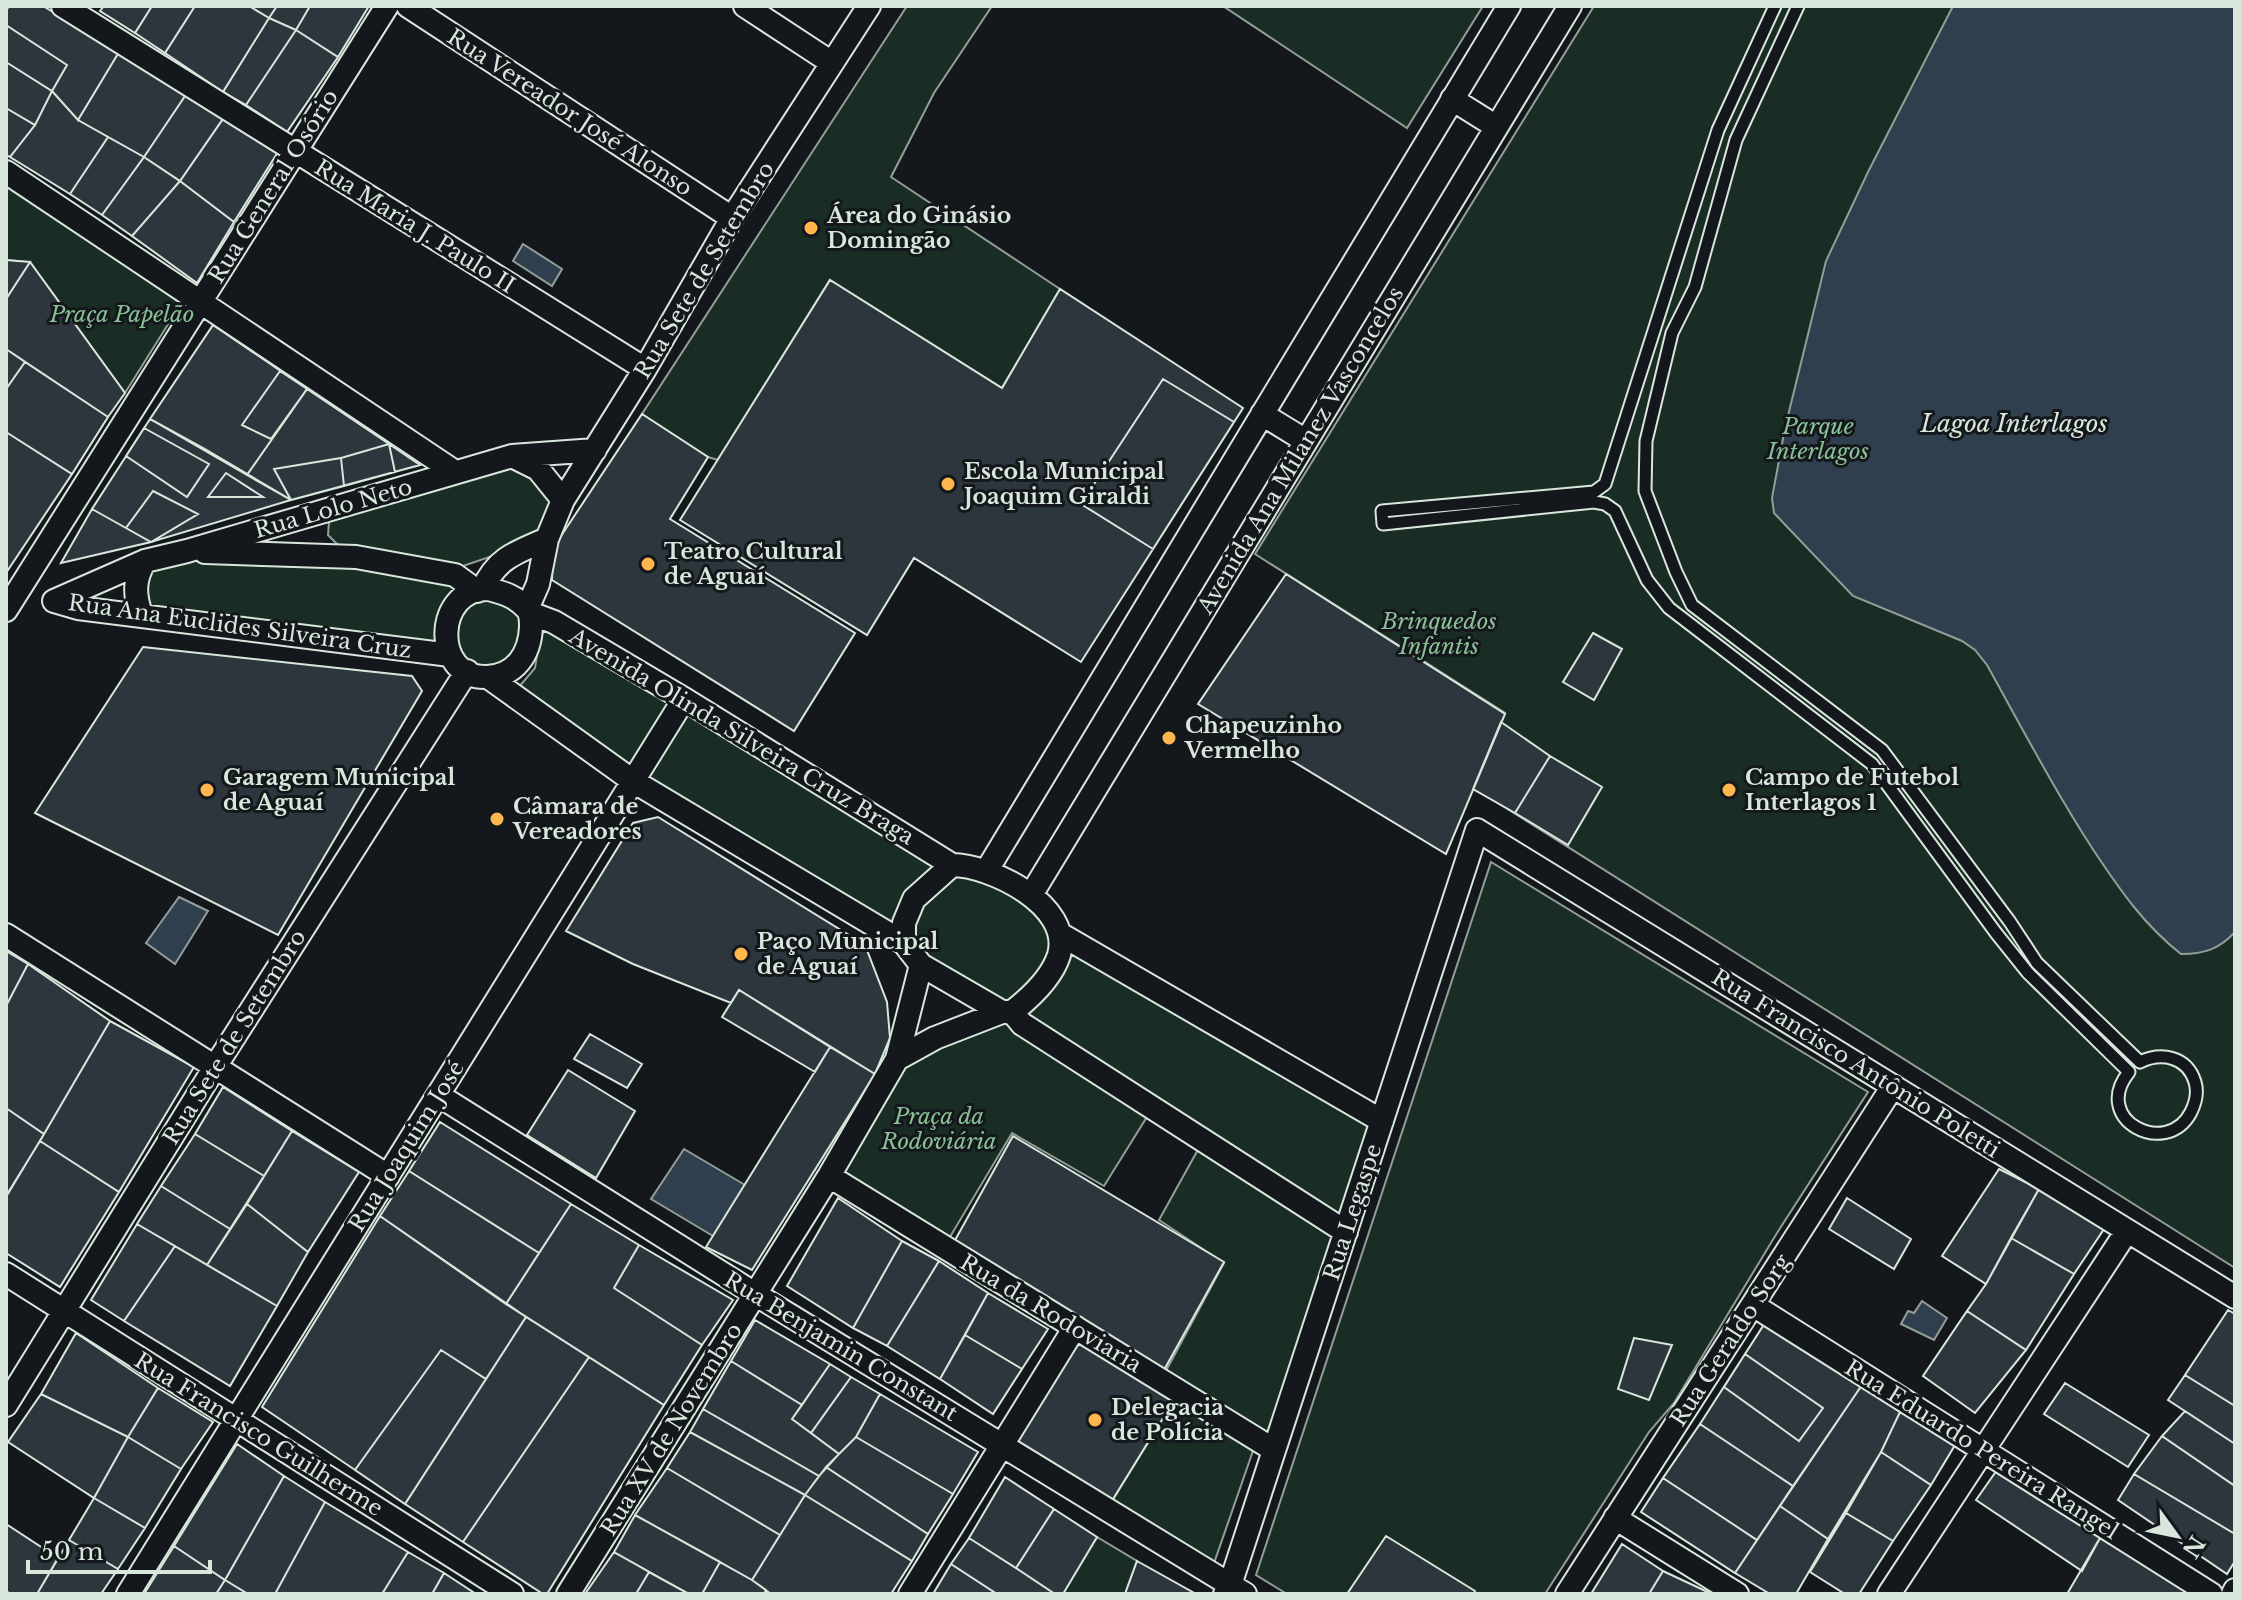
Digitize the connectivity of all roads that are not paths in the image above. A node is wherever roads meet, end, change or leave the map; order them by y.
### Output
1 (63, 6) edge
2 (387, 6) edge
3 (408, 6) edge
4 (745, 6) edge
5 (869, 6) edge
6 (1509, 6) edge
7 (1570, 6) edge
8 (1775, 6) edge
9 (1798, 6) edge
10 (832, 63) junction
11 (1452, 99) junction
12 (1495, 126) junction
13 (295, 152) junction
14 (6, 172) edge
15 (732, 218) junction
16 (200, 302) junction
17 (645, 369) junction
18 (1262, 414) junction
19 (1306, 441) junction
20 (595, 450) junction
21 (512, 456) junction
22 (455, 472) junction
23 (563, 500) junction
24 (547, 539) junction
25 (187, 551) junction
26 (145, 561) junction
27 (76, 589) joint
28 (480, 590) junction
29 (9, 600) edge
30 (54, 601) junction
31 (529, 611) junction
32 (141, 614) junction
33 (450, 655) junction
34 (477, 674) junction
35 (684, 699) junction
36 (633, 781) junction
37 (1477, 830) joint
38 (952, 865) junction
39 (987, 870) junction
40 (1031, 895) junction
41 (1060, 934) junction
42 (6, 935) edge
43 (904, 943) junction
44 (921, 965) junction
45 (1007, 1012) junction
46 (897, 1059) junction
47 (215, 1067) junction
48 (1893, 1086) junction
49 (438, 1095) junction
50 (1382, 1121) junction
51 (388, 1176) junction
52 (829, 1176) junction
53 (2127, 1231) junction
54 (1346, 1232) junction
55 (6, 1274) edge
56 (755, 1294) junction
57 (2235, 1297) edge
58 (1753, 1305) junction
59 (63, 1310) junction
60 (1075, 1327) junction
61 (6, 1405) edge
62 (236, 1420) junction
63 (1004, 1445) junction
64 (1274, 1450) junction
65 (1983, 1450) junction
66 (1615, 1518) junction
67 (1233, 1591) edge
68 (128, 1594) edge
69 (512, 1594) edge
70 (568, 1594) edge
71 (910, 1594) edge
72 (1567, 1594) edge
73 (1737, 1594) edge
74 (1889, 1594) edge
75 (2211, 1594) edge

1 - 13 street, Rua Maria J. Paulo II
2 - 13 street, Rua General Osório
3 - 15 street, Rua Vereador José Alonso
4 - 10 street
5 - 10 street, Rua Sete de Setembro
6 - 11 street
7 - 12 street, Avenida Ana Milanez Vasconcelos
8 - 9 lane
10 - 15 street, Rua Sete de Setembro
11 - 12 street
11 - 18 street
12 - 19 street, Avenida Ana Milanez Vasconcelos
13 - 16 street, Rua General Osório
13 - 17 street, Rua Maria J. Paulo II
14 - 16 street
15 - 17 street, Rua Sete de Setembro
16 - 22 street
16 - 29 street, Rua General Osório
17 - 20 street, Rua Sete de Setembro
18 - 19 street
18 - 39 street
19 - 40 street, Avenida Ana Milanez Vasconcelos
20 - 21 street, Rua Lolo Neto
20 - 23 street, Rua Sete de Setembro
21 - 22 street, Rua Lolo Neto
21 - 23 street
22 - 25 street, Rua Lolo Neto
23 - 24 street, Rua Sete de Setembro
24 - 28 street
24 - 31 street, Rua Sete de Setembro
25 - 26 street, Rua Lolo Neto
25 - 28 street
26 - 27 street, Rua Lolo Neto
26 - 32 street
27 - 30 street, Rua Ana Euclides Silveira Cruz
28 - 31 street
28 - 33 street
29 - 30 street
30 - 32 street, Rua Ana Euclides Silveira Cruz
31 - 34 street
31 - 35 street, Avenida Olinda Silveira Cruz Braga
32 - 33 street, Rua Ana Euclides Silveira Cruz
33 - 34 street
34 - 36 street
34 - 47 street, Rua Sete de Setembro
35 - 36 street, Rua Joaquim José
35 - 38 street, Avenida Olinda Silveira Cruz Braga
36 - 43 street
36 - 49 street, Rua Joaquim José
37 - 48 street, Rua Francisco Antônio Poletti
37 - 50 street, Rua Legaspe
38 - 39 street
38 - 43 street
39 - 40 street
40 - 41 street
41 - 45 street
41 - 50 street
42 - 47 street
43 - 44 street
44 - 45 street
44 - 46 street, Rua XV de Novembro
45 - 46 street
45 - 54 street
46 - 52 street, Rua XV de Novembro
47 - 51 street
47 - 59 street, Rua Sete de Setembro
48 - 53 street, Rua Francisco Antônio Poletti
48 - 58 street, Rua Geraldo Sorg
49 - 51 street, Rua Joaquim José
49 - 56 street, Rua Benjamin Constant
50 - 54 street, Rua Legaspe
51 - 62 street, Rua Joaquim José
52 - 56 street, Rua XV de Novembro
52 - 60 street, Rua da Rodoviaria
53 - 57 street, Rua Francisco Antônio Poletti
53 - 65 street
54 - 64 street, Rua Legaspe
55 - 59 street, Rua Francisco Guilherme
56 - 63 street, Rua Benjamin Constant
56 - 70 street, Rua XV de Novembro
58 - 65 street, Rua Eduardo Pereira Rangel
58 - 66 street, Rua Geraldo Sorg
59 - 61 street, Rua Sete de Setembro
59 - 62 street, Rua Francisco Guilherme
60 - 63 street
60 - 64 street, Rua da Rodoviaria
62 - 68 street, Rua Joaquim José
62 - 69 street, Rua Francisco Guilherme
63 - 67 street, Rua Benjamin Constant
63 - 71 street
64 - 67 street, Rua Legaspe
65 - 74 street
65 - 75 street, Rua Eduardo Pereira Rangel
66 - 72 street, Rua Geraldo Sorg
66 - 73 street

